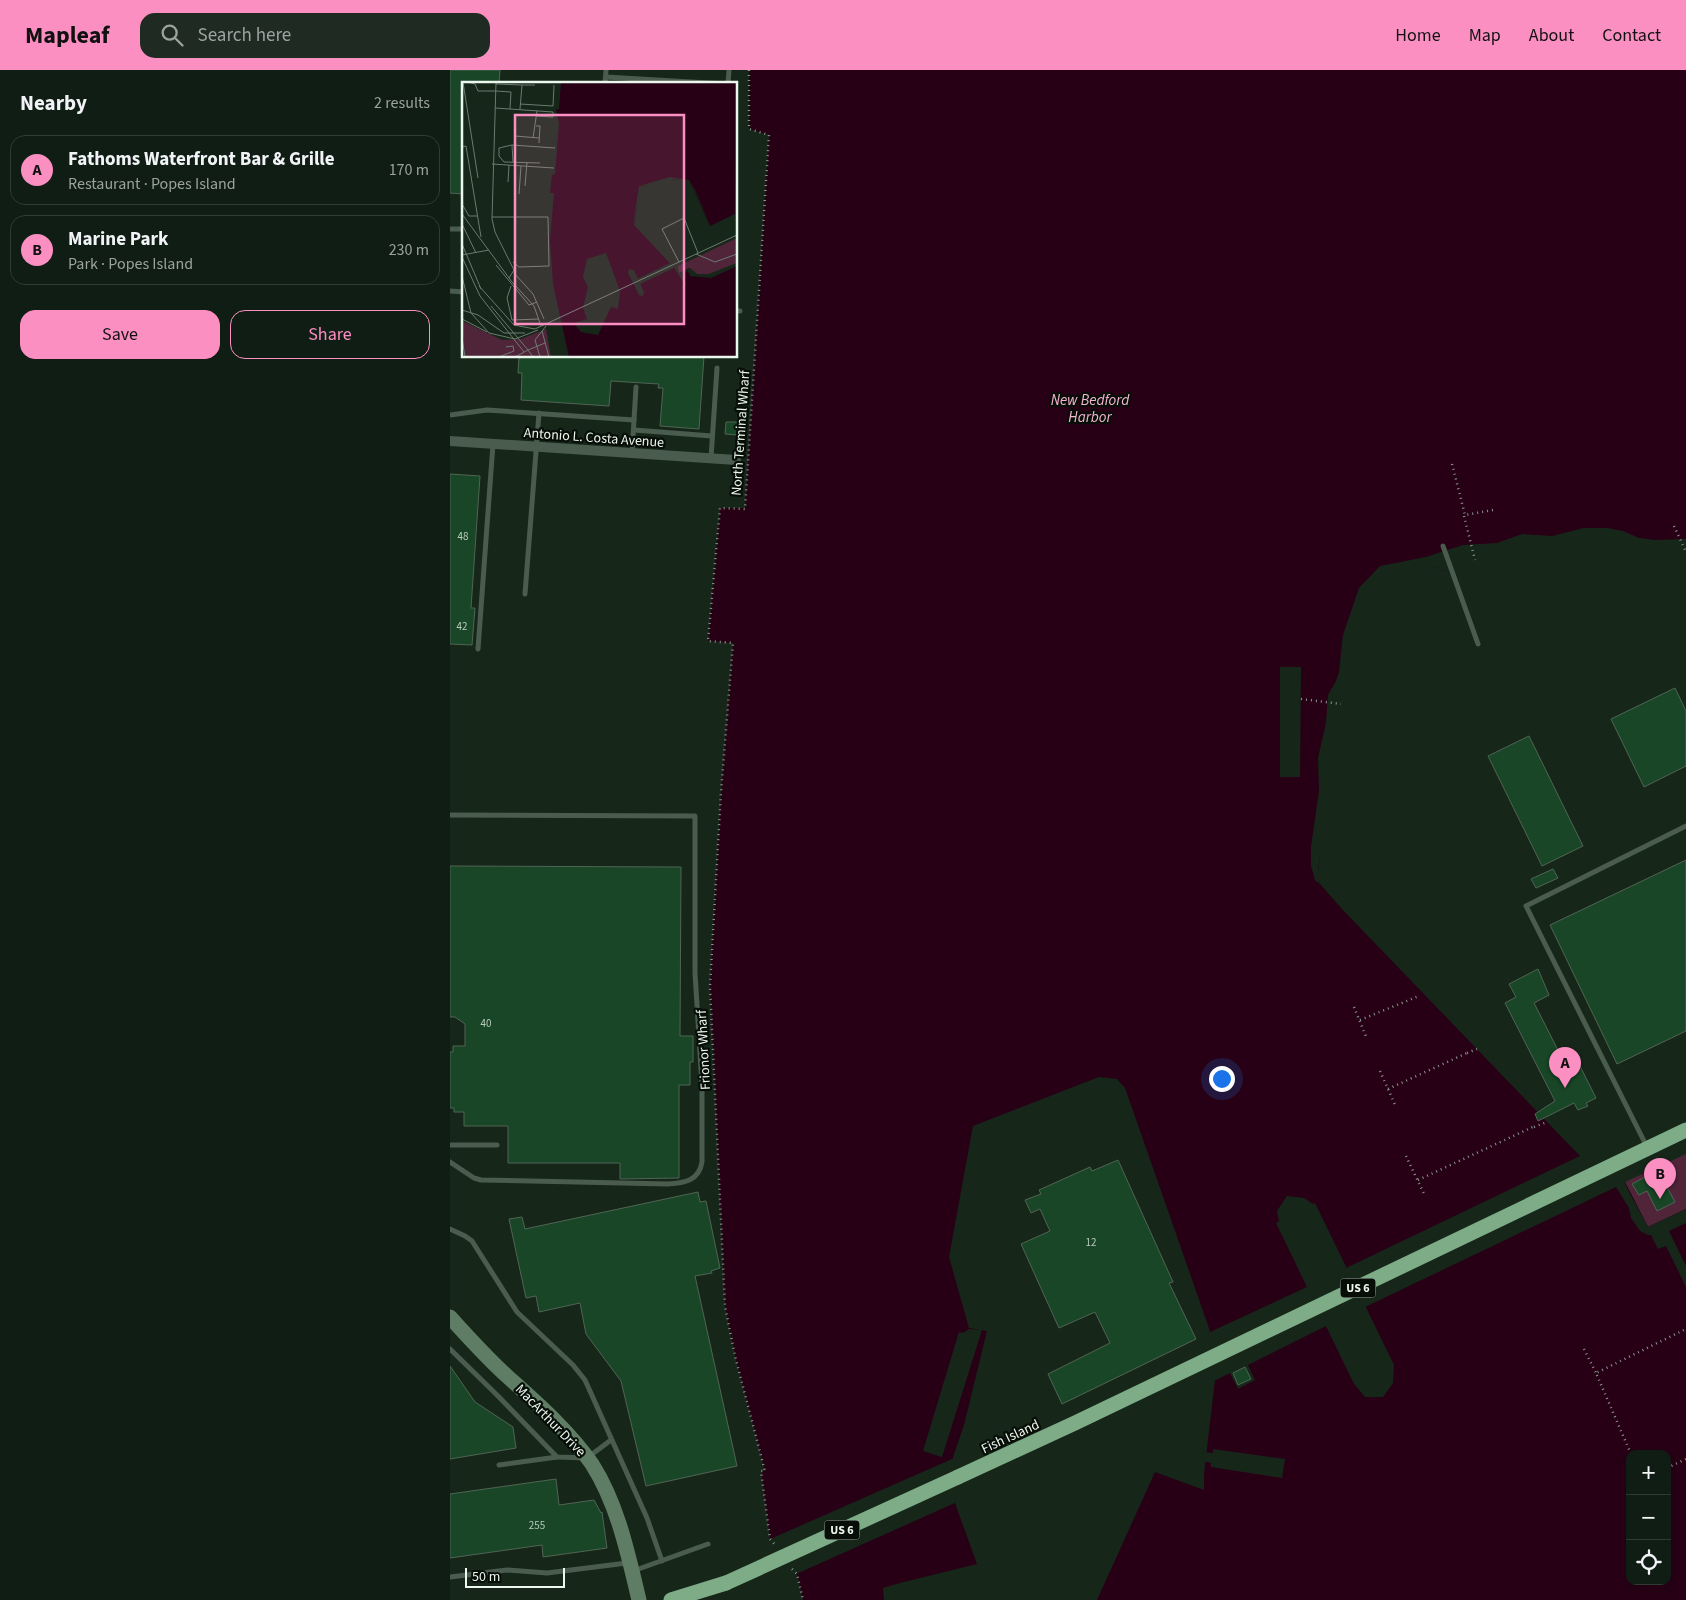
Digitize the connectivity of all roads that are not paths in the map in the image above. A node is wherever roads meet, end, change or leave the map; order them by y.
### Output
1 (606, 70) edge
2 (606, 76) junction
3 (605, 82) edge
4 (697, 82) edge
5 (717, 368) dead end
6 (636, 387) dead end
7 (539, 413) junction
8 (450, 415) edge
9 (634, 420) junction
10 (634, 430) junction
11 (712, 436) junction
12 (450, 441) edge
13 (493, 444) junction
14 (536, 447) junction
15 (632, 453) junction
16 (711, 458) junction
17 (736, 460) dead end
18 (1443, 546) dead end
19 (525, 594) dead end
20 (1478, 644) dead end
21 (478, 649) dead end
22 (450, 815) edge
23 (1686, 826) edge
24 (1686, 1130) edge
25 (450, 1144) edge
26 (497, 1144) dead end
27 (1644, 1150) junction
28 (452, 1166) edge
29 (450, 1229) edge
30 (450, 1316) edge
31 (450, 1349) edge
32 (611, 1440) junction
33 (557, 1458) junction
34 (587, 1458) junction
35 (500, 1465) dead end
36 (708, 1544) dead end
37 (662, 1561) junction
38 (631, 1567) junction
39 (450, 1577) edge
40 (726, 1583) junction
41 (639, 1600) edge
42 (671, 1600) edge
43 (699, 1600) edge

1 - 2 lane
2 - 3 lane
2 - 4 lane
5 - 11 lane
6 - 9 lane
7 - 8 lane
7 - 9 lane
7 - 14 lane
9 - 10 lane
10 - 11 lane
10 - 15 lane
11 - 16 lane
12 - 13 street, Antonio L. Costa Avenue
13 - 14 street, Antonio L. Costa Avenue
13 - 21 lane
14 - 15 street, Antonio L. Costa Avenue
14 - 19 lane
15 - 16 street, Antonio L. Costa Avenue
16 - 17 street, Antonio L. Costa Avenue
18 - 20 lane
22 - 28 lane
23 - 27 lane
24 - 27 highway, US 6
25 - 26 lane
27 - 40 highway, Fish Island / US 6, bridge
29 - 32 lane
30 - 34 street, MacArthur Drive
31 - 33 lane
32 - 34 lane
32 - 37 lane
33 - 34 lane
33 - 35 lane
34 - 38 street, MacArthur Drive
36 - 37 lane
37 - 38 lane
38 - 39 lane
38 - 41 street, MacArthur Drive
40 - 42 highway, US 6
40 - 43 highway, US 6

